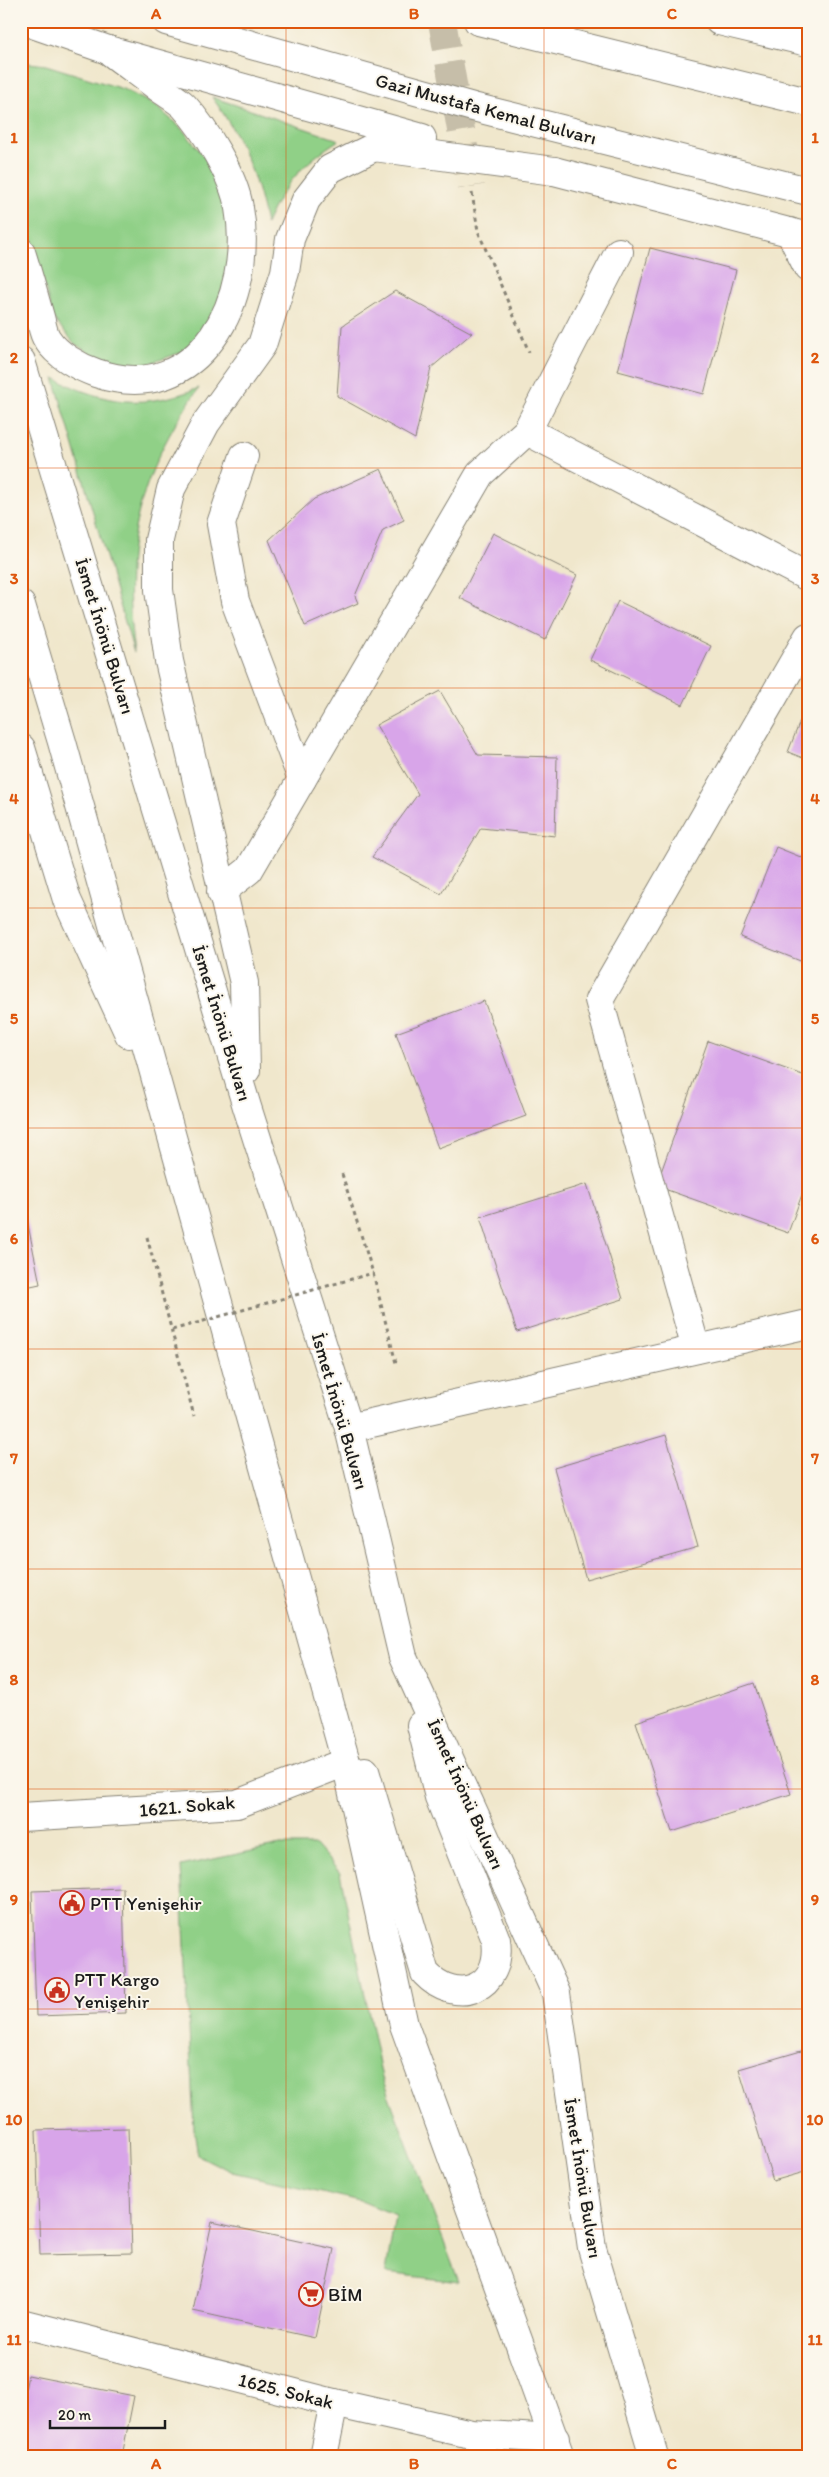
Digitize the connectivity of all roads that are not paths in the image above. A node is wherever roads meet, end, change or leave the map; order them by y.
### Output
1 (166, 21) edge
2 (478, 21) edge
3 (729, 22) edge
4 (27, 24) edge
5 (808, 42) edge
6 (108, 50) junction
7 (808, 102) edge
8 (554, 171) junction
9 (808, 191) edge
10 (799, 235) edge
11 (21, 252) edge
12 (618, 252) dead end
13 (808, 268) edge
14 (21, 360) edge
15 (527, 431) junction
16 (244, 456) dead end
17 (808, 577) edge
18 (21, 605) edge
19 (808, 637) edge
20 (21, 748) edge
21 (302, 779) junction
22 (221, 892) junction
23 (162, 1104) junction
24 (248, 1106) junction
25 (808, 1324) edge
26 (696, 1349) junction
27 (349, 1428) junction
28 (403, 1657) junction
29 (321, 1674) junction
30 (346, 1762) junction
31 (21, 1817) edge
32 (21, 2323) edge
33 (334, 2403) junction
34 (472, 2445) edge
35 (558, 2448) edge
36 (323, 2456) edge
37 (654, 2456) edge

1 - 9 main road, Gazi Mustafa Kemal Bulvarı
2 - 7 main road
3 - 5 main road
4 - 6 main road
6 - 8 main road
6 - 11 main road
8 - 10 main road
8 - 22 main road
10 - 13 main road
12 - 15 main road
14 - 24 main road, İsmet İnönü Bulvarı
15 - 17 main road
15 - 21 main road
16 - 21 main road
18 - 23 main road
19 - 26 main road
20 - 23 main road
21 - 22 main road
22 - 24 main road
23 - 29 main road
24 - 27 main road, İsmet İnönü Bulvarı
25 - 26 main road
26 - 27 main road
27 - 28 main road, İsmet İnönü Bulvarı
28 - 29 main road
28 - 37 main road, İsmet İnönü Bulvarı
29 - 30 main road
30 - 31 main road, 1621. Sokak
30 - 35 main road
32 - 33 main road, 1625. Sokak
33 - 34 main road, 1625. Sokak
33 - 36 main road
34 - 35 main road, 1625. Sokak

